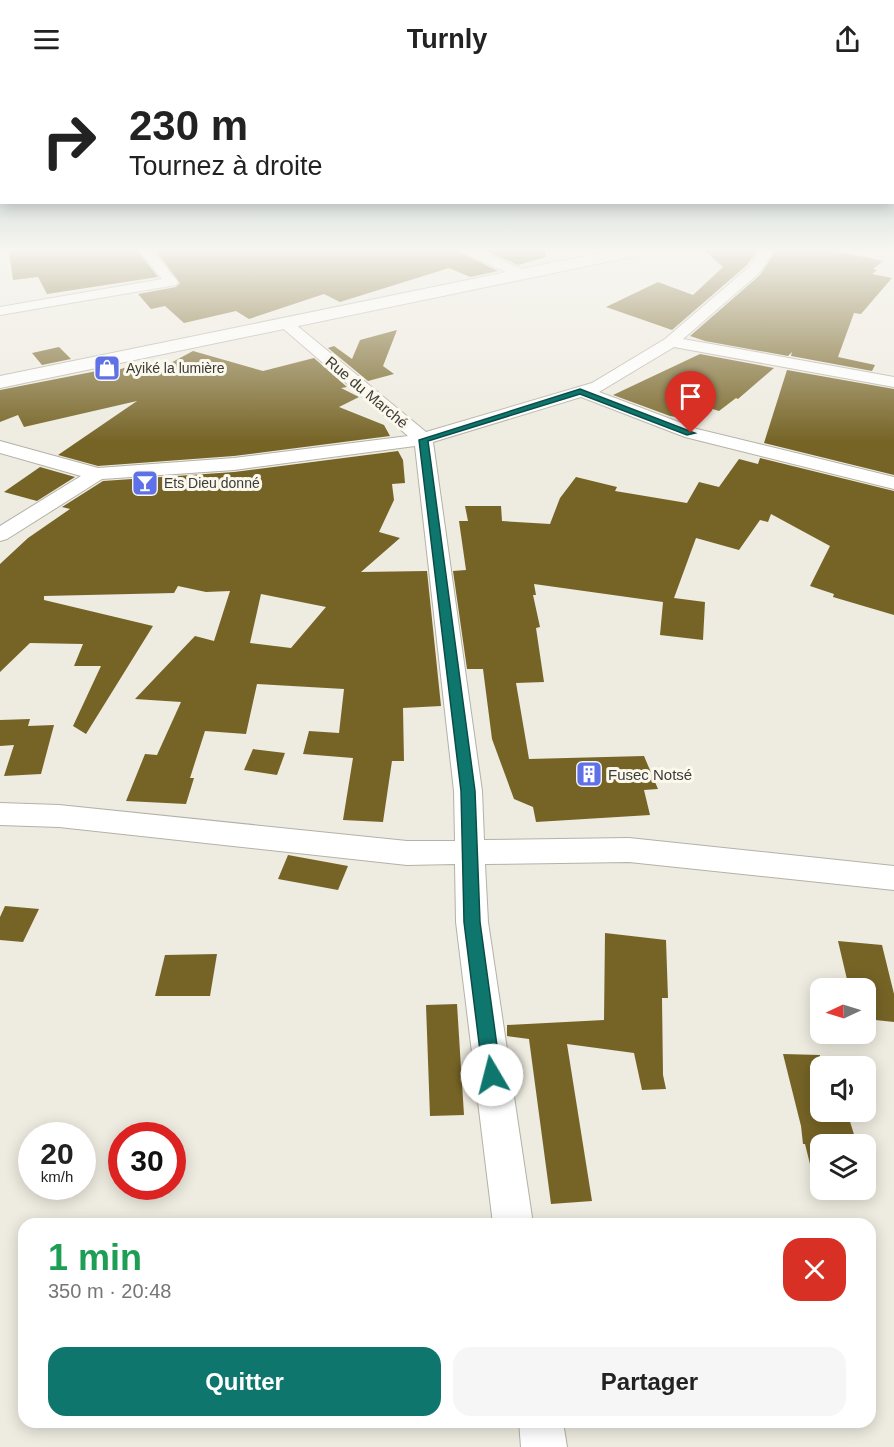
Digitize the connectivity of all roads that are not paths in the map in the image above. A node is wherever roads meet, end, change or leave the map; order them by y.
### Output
1 (324, 314) edge
2 (703, 314) edge
3 (284, 322) junction
4 (671, 342) junction
5 (0, 382) edge
6 (894, 382) edge
7 (580, 392) junction
8 (423, 440) junction
9 (0, 447) edge
10 (97, 474) junction
11 (894, 483) edge
12 (0, 535) edge
13 (0, 814) edge
14 (469, 852) junction
15 (894, 878) edge
16 (512, 1218) edge
17 (542, 1428) edge
18 (544, 1447) edge

1 - 3 highway
2 - 4 street
3 - 5 highway
3 - 8 street, Rue du Marché
4 - 6 street
4 - 7 street
7 - 8 street
7 - 11 street
8 - 10 street
8 - 14 street, Rue du Marché
9 - 10 street
10 - 12 street
13 - 14 street
14 - 15 street
14 - 16 street, Rue du Marché
17 - 18 street

